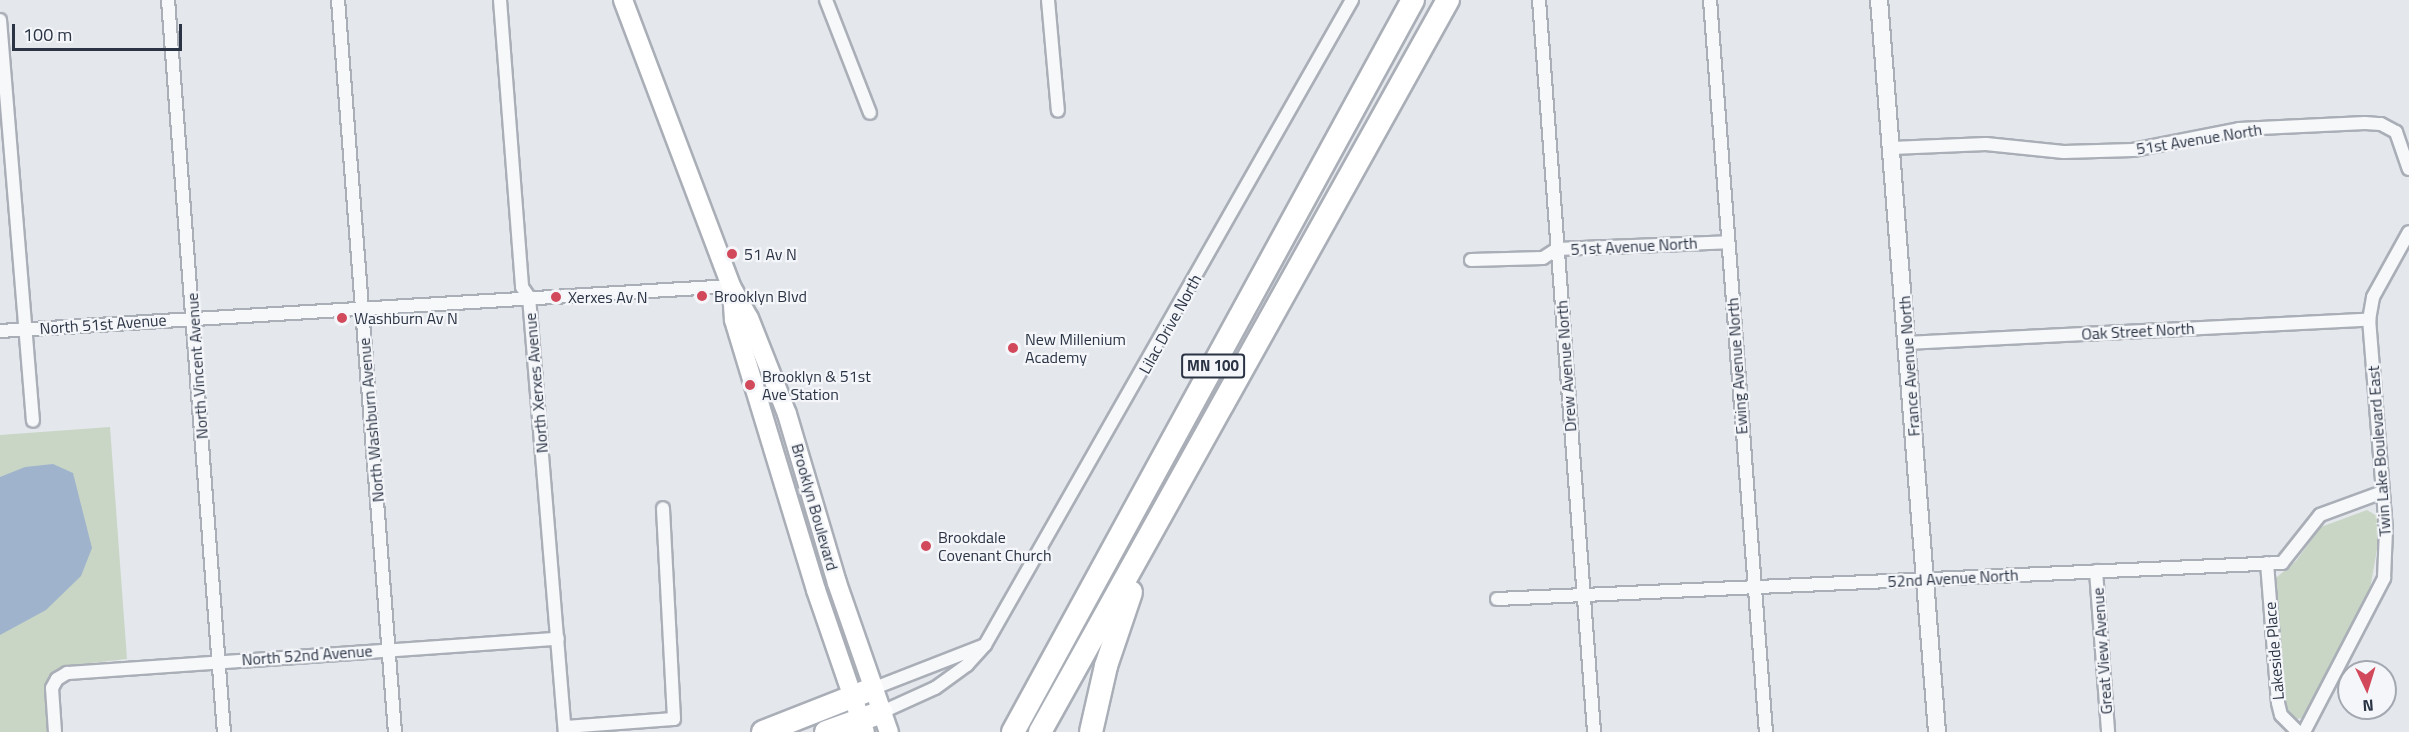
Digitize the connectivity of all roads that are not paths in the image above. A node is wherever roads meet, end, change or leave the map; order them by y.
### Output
1 (168, 0) edge
2 (339, 0) edge
3 (500, 0) edge
4 (623, 0) edge
5 (826, 0) edge
6 (1048, 0) edge
7 (1352, 0) edge
8 (1413, 0) edge
9 (1448, 0) edge
10 (1539, 0) edge
11 (1710, 0) edge
12 (1879, 0) edge
13 (0, 20) edge
14 (1058, 111) dead end
15 (870, 113) dead end
16 (1892, 148) junction
17 (2409, 169) edge
18 (2409, 232) edge
19 (1728, 242) junction
20 (1557, 249) junction
21 (1471, 260) dead end
22 (731, 286) junction
23 (529, 297) junction
24 (362, 308) junction
25 (194, 318) junction
26 (2369, 320) junction
27 (25, 330) junction
28 (0, 331) edge
29 (1907, 343) junction
30 (33, 421) dead end
31 (2383, 492) junction
32 (1170, 500) junction
33 (663, 508) dead end
34 (2267, 563) junction
35 (2096, 571) junction
36 (1925, 580) junction
37 (1754, 588) junction
38 (1584, 595) junction
39 (1497, 599) dead end
40 (558, 639) junction
41 (985, 645) junction
42 (389, 650) junction
43 (219, 661) junction
44 (862, 693) junction
45 (885, 722) edge
46 (862, 726) edge
47 (565, 730) edge
48 (55, 732) edge
49 (224, 732) edge
50 (395, 732) edge
51 (763, 732) edge
52 (826, 732) edge
53 (1013, 732) edge
54 (1040, 732) edge
55 (1091, 732) edge
56 (1594, 732) edge
57 (1766, 732) edge
58 (1937, 732) edge
59 (2108, 732) edge
60 (2298, 732) edge
61 (2304, 732) edge

1 - 25 street, North Vincent Avenue
2 - 24 street, North Washburn Avenue
3 - 23 street, North Xerxes Avenue
4 - 22 main road, Brooklyn Boulevard
5 - 15 street
6 - 14 street
7 - 41 street, Lilac Drive North
8 - 53 highway, MN 100
9 - 32 highway, MN 100
10 - 20 street, Drew Avenue North
11 - 19 street, Ewing Avenue North
12 - 16 street, France Avenue North
13 - 27 street
16 - 17 street, 51st Avenue North
16 - 29 street, France Avenue North
18 - 26 street, Twin Lake Boulevard East
19 - 20 street, 51st Avenue North
19 - 37 street, Ewing Avenue North
20 - 21 street, 51st Avenue North
20 - 38 street, Drew Avenue North
22 - 23 street
22 - 44 main road, Brooklyn Boulevard
23 - 24 street, North 51st Avenue
23 - 40 street, North Xerxes Avenue
24 - 25 street, North 51st Avenue
24 - 42 street, North Washburn Avenue
25 - 27 street, North 51st Avenue
25 - 43 street, North Vincent Avenue
26 - 29 street, Oak Street North
26 - 31 street, Twin Lake Boulevard East
27 - 28 street, North 51st Avenue
27 - 30 street
29 - 36 street, France Avenue North
31 - 34 street, 52nd Avenue North
31 - 61 street, Twin Lake Boulevard East
32 - 54 highway, MN 100
32 - 55 highway
33 - 47 street
34 - 35 street, 52nd Avenue North
34 - 60 street, Lakeside Place
35 - 36 street, 52nd Avenue North
35 - 59 street, Great View Avenue
36 - 37 street, 52nd Avenue North
36 - 58 street, France Avenue North
37 - 38 street, 52nd Avenue North
37 - 57 street, Ewing Avenue North
38 - 39 street, 52nd Avenue North
38 - 56 street, Drew Avenue North
40 - 42 street, North 52nd Avenue
40 - 47 street, North Xerxes Avenue
41 - 44 street
41 - 45 street, Lilac Drive North
42 - 43 street, North 52nd Avenue
42 - 50 street, North Washburn Avenue
43 - 48 street, North 52nd Avenue
43 - 49 street, North Vincent Avenue
44 - 45 main road, Brooklyn Boulevard
44 - 46 main road, Brooklyn Boulevard
44 - 51 highway
45 - 46 highway
46 - 52 highway

